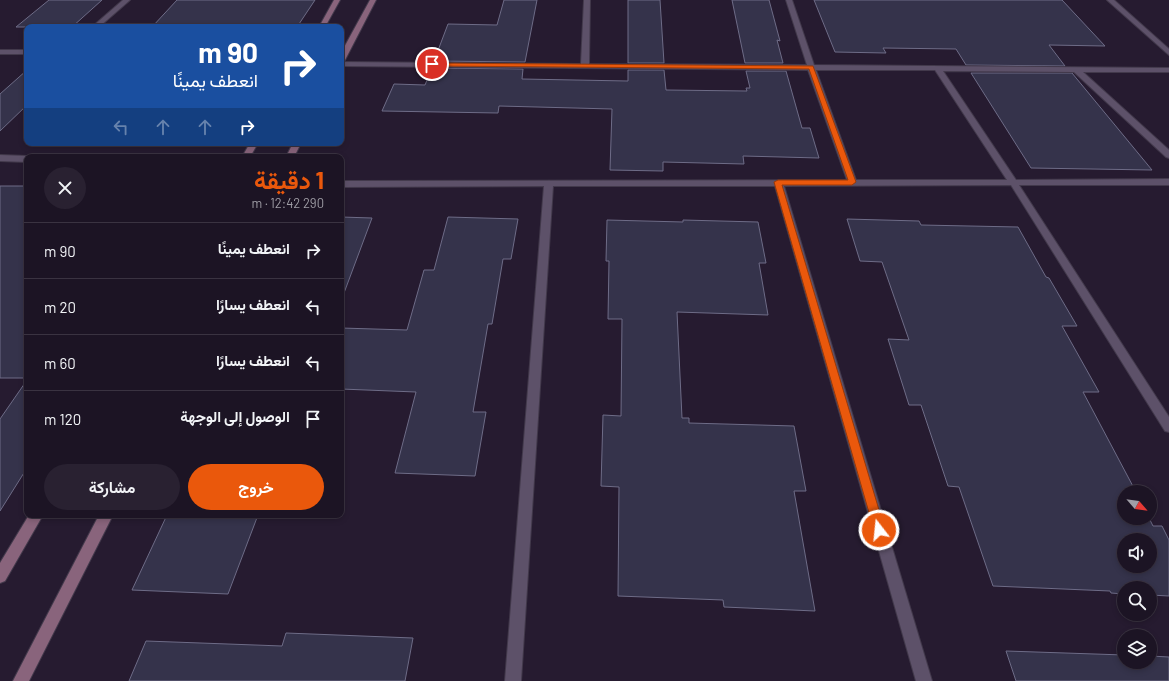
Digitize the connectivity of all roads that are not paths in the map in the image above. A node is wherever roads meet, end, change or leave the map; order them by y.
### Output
1 (127, 0) edge
2 (337, 0) edge
3 (373, 0) edge
4 (587, 0) edge
5 (789, 0) edge
6 (1110, 0) edge
7 (99, 24) edge
8 (324, 24) edge
9 (0, 52) edge
10 (24, 52) edge
11 (1169, 53) edge
12 (344, 54) edge
13 (344, 64) edge
14 (585, 66) junction
15 (811, 67) junction
16 (938, 69) junction
17 (1077, 70) junction
18 (1169, 70) edge
19 (1169, 155) edge
20 (0, 158) edge
21 (24, 159) edge
22 (778, 182) junction
23 (852, 182) junction
24 (1013, 182) junction
25 (1169, 182) edge
26 (549, 183) junction
27 (344, 184) edge
28 (1169, 427) edge
29 (34, 518) edge
30 (104, 518) edge
31 (0, 576) edge
32 (21, 681) edge
33 (513, 681) edge
34 (924, 681) edge

1 - 7 street
2 - 8 main road
3 - 12 main road
4 - 14 street
5 - 15 street
6 - 11 street
9 - 10 street
13 - 14 street
14 - 15 street
15 - 16 street
15 - 23 street
16 - 17 street
16 - 24 street
17 - 18 street
17 - 19 street
20 - 21 street
22 - 23 street
22 - 26 street
22 - 34 street
23 - 24 street
24 - 25 street
24 - 28 street
26 - 27 street
26 - 33 street
29 - 31 main road
30 - 32 main road

